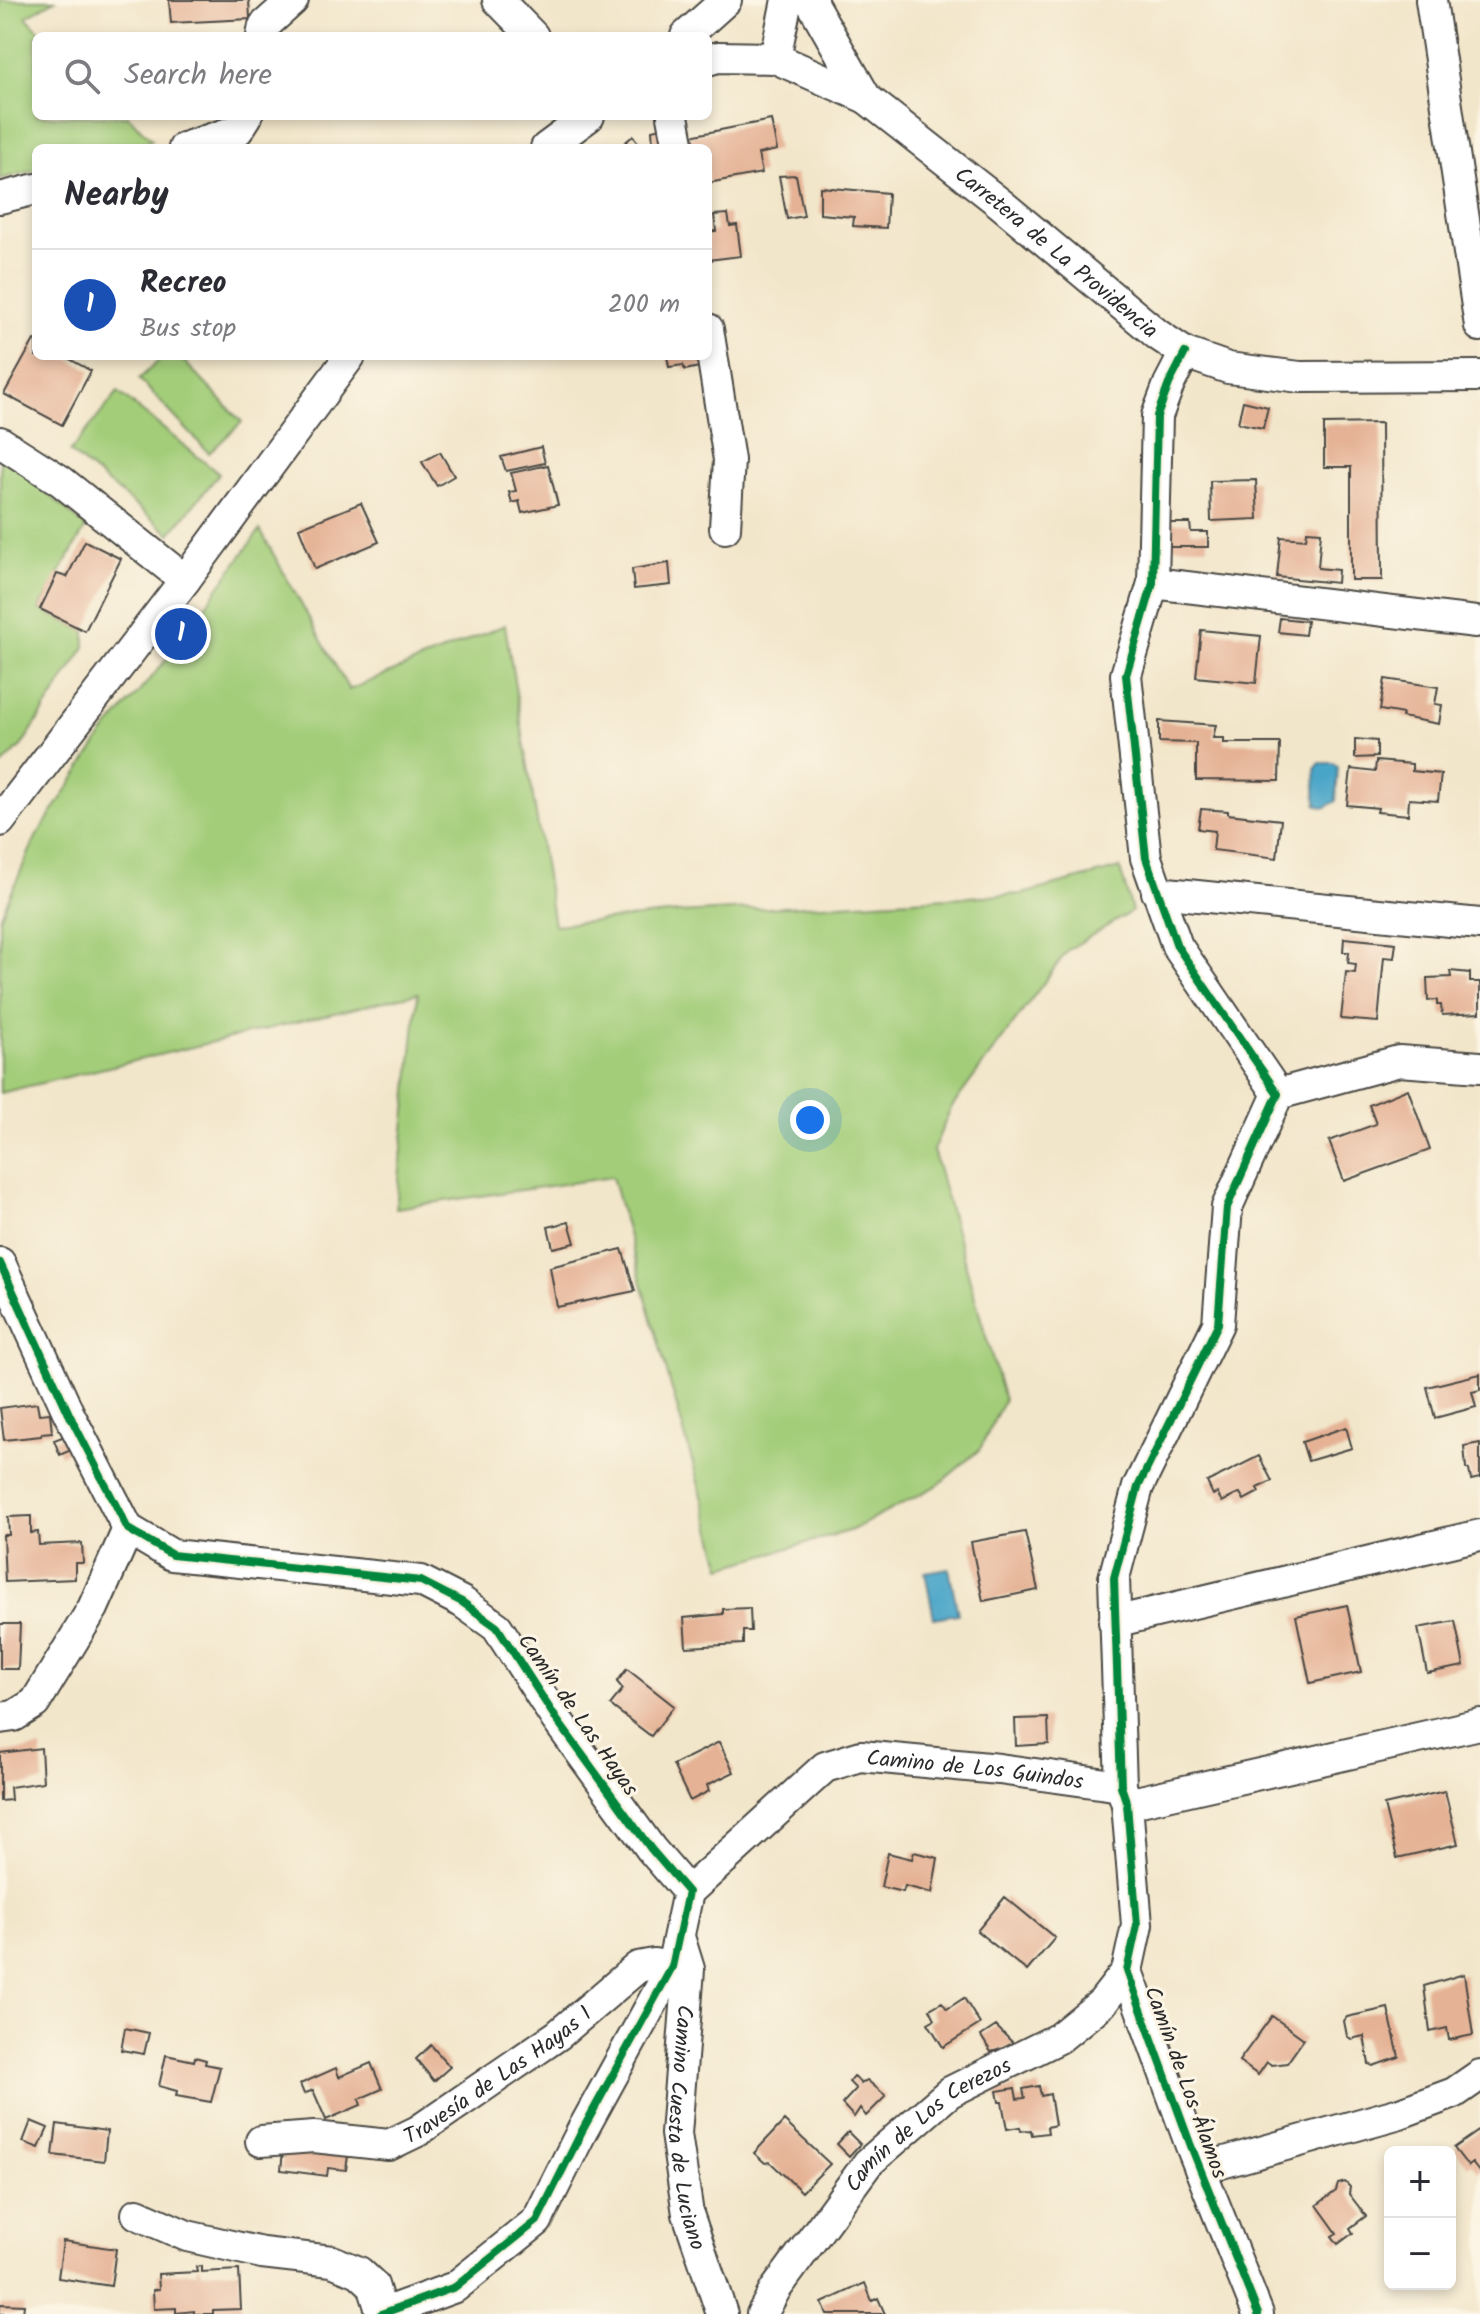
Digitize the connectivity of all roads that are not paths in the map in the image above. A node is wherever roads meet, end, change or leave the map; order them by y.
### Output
1 (293, 0) edge
2 (498, 0) edge
3 (726, 0) edge
4 (787, 0) edge
5 (812, 0) edge
6 (1431, 0) edge
7 (263, 32) edge
8 (529, 32) edge
9 (690, 32) edge
10 (775, 58) junction
11 (712, 59) edge
12 (866, 98) junction
13 (244, 120) edge
14 (584, 120) edge
15 (674, 120) edge
16 (196, 144) edge
17 (551, 144) edge
18 (678, 144) edge
19 (32, 190) edge
20 (0, 198) edge
21 (1480, 326) edge
22 (1185, 353) junction
23 (712, 354) edge
24 (347, 360) edge
25 (1480, 376) edge
26 (0, 442) edge
27 (725, 528) dead end
28 (185, 580) junction
29 (1153, 583) junction
30 (1476, 622) dead end
31 (1, 824) edge
32 (1157, 892) junction
33 (1480, 924) edge
34 (1480, 1067) edge
35 (1278, 1094) junction
36 (3, 1279) edge
37 (128, 1529) junction
38 (1480, 1535) edge
39 (1114, 1622) junction
40 (0, 1718) edge
41 (1480, 1724) edge
42 (1124, 1795) junction
43 (688, 1892) junction
44 (676, 1953) junction
45 (1127, 1971) junction
46 (1480, 2075) edge
47 (261, 2141) dead end
48 (1200, 2169) junction
49 (137, 2214) dead end
50 (382, 2314) edge
51 (722, 2314) edge
52 (762, 2314) edge
53 (1258, 2314) edge

1 - 7 street
2 - 8 street
3 - 9 street
4 - 10 street
5 - 12 street
6 - 21 street
10 - 11 street, Carretera de La Providencia
10 - 12 street, Carretera de La Providencia
12 - 22 street, Carretera de La Providencia
13 - 16 street
14 - 17 street
15 - 18 street
19 - 20 street
22 - 25 street, Carretera de La Providencia
22 - 29 street
23 - 27 street
24 - 28 street
26 - 28 street
28 - 31 street
29 - 30 street
29 - 32 street
32 - 33 street
32 - 35 street
34 - 35 street
35 - 39 street, Camín de Los Álamos
36 - 37 street
37 - 40 street
37 - 43 street, Camín de Las Hayas
38 - 39 street
39 - 42 street, Camín de Los Álamos
41 - 42 street
42 - 43 street, Camino de Los Guindos
42 - 45 street, Camín de Los Álamos
43 - 44 street
44 - 47 street, Travesía de Las Hayas 1
44 - 50 street
44 - 51 street, Camino Cuesta de Luciano
45 - 48 street, Camín de Los Álamos
45 - 52 street, Camín de Los Cerezos
46 - 48 street
48 - 53 street, Camín de Los Álamos
49 - 50 street

